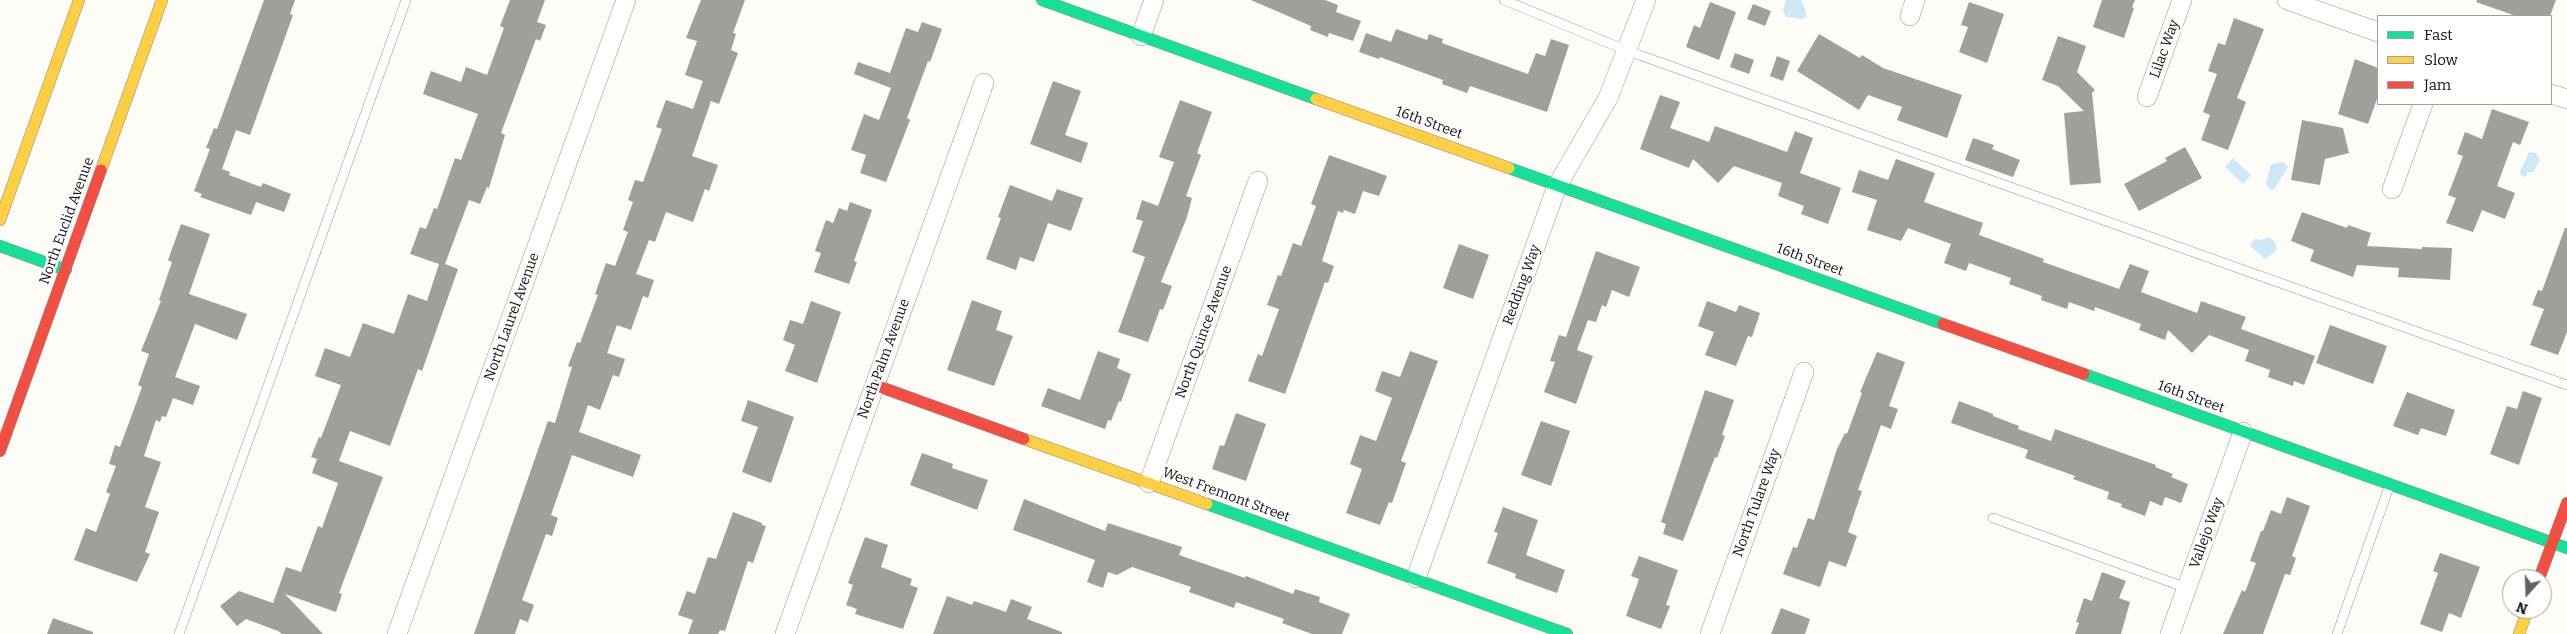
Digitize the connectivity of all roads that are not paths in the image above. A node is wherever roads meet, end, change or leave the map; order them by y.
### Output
1 (78, 0) edge
2 (162, 0) edge
3 (406, 0) edge
4 (626, 0) edge
5 (1042, 0) edge
6 (1154, 0) edge
7 (1504, 0) edge
8 (1646, 0) edge
9 (2182, 0) edge
10 (2287, 0) edge
11 (2377, 32) edge
12 (1141, 36) junction
13 (1628, 51) junction
14 (984, 83) dead end
15 (2552, 94) edge
16 (2147, 97) dead end
17 (2567, 99) edge
18 (2423, 105) edge
19 (1258, 180) dead end
20 (1558, 186) junction
21 (2392, 189) dead end
22 (0, 220) edge
23 (0, 246) edge
24 (66, 270) junction
25 (1804, 372) dead end
26 (875, 385) junction
27 (2567, 386) edge
28 (2243, 432) junction
29 (0, 451) edge
30 (1149, 483) junction
31 (2390, 484) junction
32 (2567, 503) edge
33 (1992, 518) dead end
34 (2552, 543) junction
35 (2567, 548) edge
36 (2543, 569) edge
37 (1416, 578) junction
38 (2187, 588) junction
39 (2524, 619) edge
40 (179, 634) edge
41 (397, 634) edge
42 (785, 634) edge
43 (1567, 634) edge
44 (1710, 634) edge
45 (2170, 634) edge
46 (2337, 634) edge
47 (2519, 634) edge

1 - 22 main road
2 - 24 main road, North Euclid Avenue
3 - 40 lane
4 - 41 street, North Laurel Avenue
5 - 12 main road, 16th Street
6 - 12 street
7 - 13 lane
8 - 13 street, Redding Way
9 - 16 street, Lilac Way
10 - 11 street
12 - 20 main road, 16th Street
13 - 20 street, Redding Way
13 - 27 lane
14 - 26 street, North Palm Avenue
15 - 17 street
18 - 21 street
19 - 30 street, North Quince Avenue
20 - 28 main road, 16th Street
20 - 37 street, Redding Way
23 - 24 main road
24 - 29 main road, North Euclid Avenue
25 - 44 street, North Tulare Way
26 - 30 main road, West Fremont Street
26 - 42 street, North Palm Avenue
28 - 31 main road, 16th Street
28 - 38 street, Vallejo Way
30 - 37 main road, West Fremont Street
31 - 34 main road, 16th Street
31 - 46 lane
32 - 34 main road
33 - 38 lane
34 - 35 main road, 16th Street
34 - 36 main road
37 - 43 main road, West Fremont Street
38 - 45 street, Vallejo Way
39 - 47 main road

